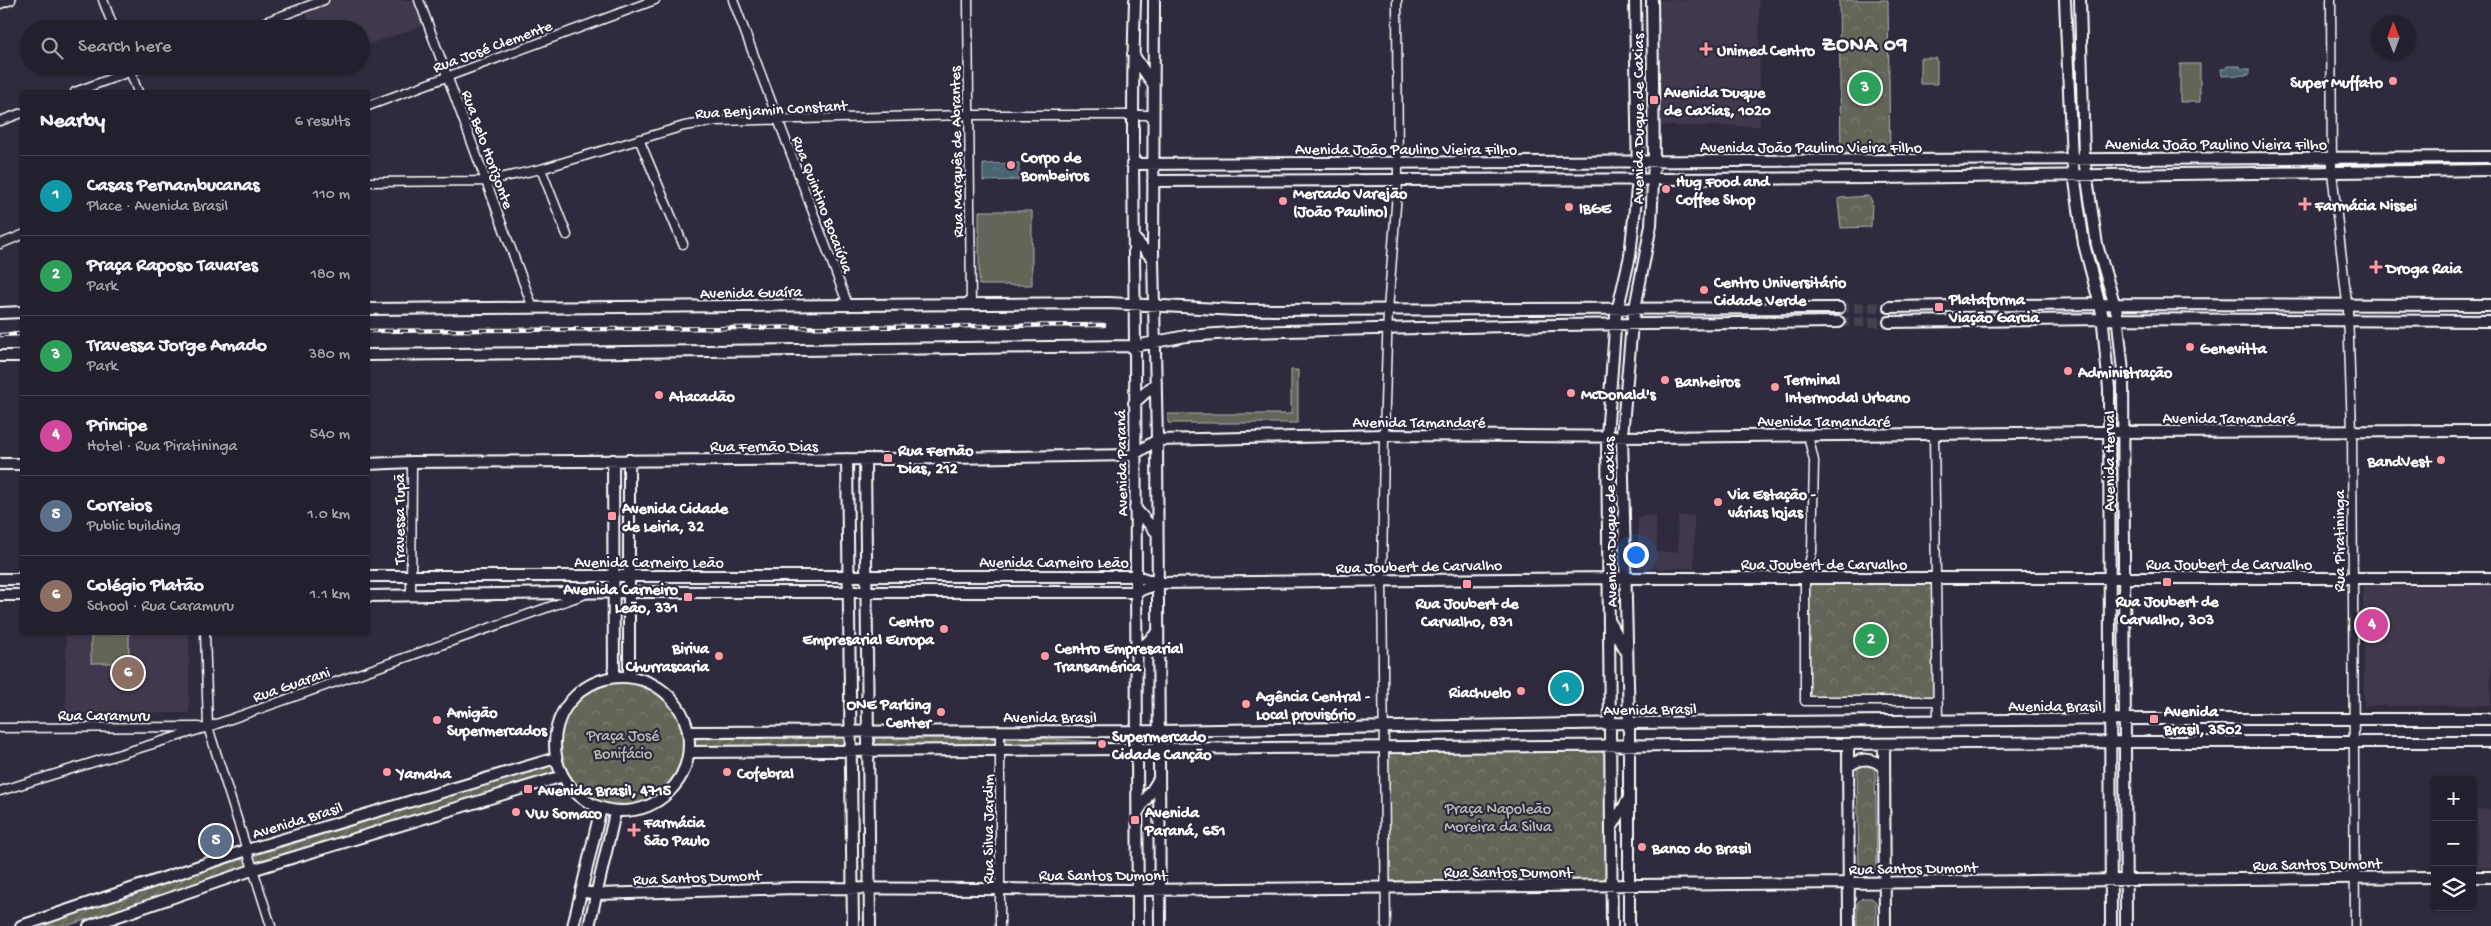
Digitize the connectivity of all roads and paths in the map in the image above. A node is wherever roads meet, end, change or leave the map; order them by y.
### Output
1 (11, 0) edge
2 (103, 0) edge
3 (324, 0) edge
4 (419, 0) edge
5 (655, 0) edge
6 (733, 0) edge
7 (968, 0) edge
8 (1135, 0) edge
9 (1154, 0) edge
10 (1397, 0) edge
11 (1635, 0) edge
12 (1652, 0) edge
13 (2065, 0) edge
14 (2080, 0) edge
15 (2331, 0) edge
16 (0, 4) edge
17 (111, 20) edge
18 (270, 20) edge
19 (2080, 49) junction
20 (1133, 54) junction
21 (2067, 62) junction
22 (115, 75) edge
23 (131, 75) edge
24 (447, 76) junction
25 (1152, 83) junction
26 (80, 90) edge
27 (137, 90) edge
28 (370, 105) edge
29 (20, 113) edge
30 (1132, 115) junction
31 (1153, 115) junction
32 (968, 116) junction
33 (777, 119) junction
34 (0, 121) edge
35 (639, 139) junction
36 (2332, 157) junction
37 (2491, 157) edge
38 (2084, 159) junction
39 (2072, 160) junction
40 (1638, 161) junction
41 (1654, 161) junction
42 (1399, 163) junction
43 (1132, 164) junction
44 (1153, 164) junction
45 (541, 168) junction
46 (2491, 170) edge
47 (2332, 172) junction
48 (2074, 176) junction
49 (2088, 176) junction
50 (1654, 178) junction
51 (1638, 179) junction
52 (1398, 180) junction
53 (486, 181) junction
54 (1153, 181) junction
55 (370, 182) edge
56 (1651, 224) junction
57 (567, 235) dead end
58 (20, 236) edge
59 (1134, 238) junction
60 (0, 244) edge
61 (683, 244) dead end
62 (2084, 244) junction
63 (2099, 254) junction
64 (1630, 256) junction
65 (1153, 259) junction
66 (1134, 303) junction
67 (971, 304) junction
68 (2100, 304) junction
69 (2116, 304) junction
70 (2348, 304) junction
71 (848, 305) junction
72 (1153, 305) junction
73 (2491, 305) edge
74 (1889, 307) tunnel mouth
75 (370, 308) edge
76 (533, 308) junction
77 (1839, 308) tunnel mouth
78 (1388, 310) junction
79 (1618, 310) junction
80 (1635, 310) junction
81 (20, 312) edge
82 (0, 313) edge
83 (2103, 320) junction
84 (2119, 320) junction
85 (2349, 320) junction
86 (2491, 321) edge
87 (1839, 322) tunnel mouth
88 (1890, 322) tunnel mouth
89 (1616, 324) junction
90 (1632, 324) junction
91 (1387, 328) junction
92 (1154, 342) junction
93 (1135, 346) junction
94 (370, 354) edge
95 (0, 356) edge
96 (20, 356) edge
97 (1612, 357) junction
98 (2123, 372) junction
99 (1625, 380) junction
100 (1156, 382) junction
101 (2109, 389) junction
102 (1134, 403) junction
103 (2352, 431) junction
104 (2491, 431) edge
105 (2110, 432) junction
106 (2123, 432) junction
107 (1934, 434) junction
108 (1384, 435) junction
109 (1808, 435) junction
110 (1607, 436) junction
111 (1622, 436) junction
112 (1157, 440) junction
113 (1133, 455) junction
114 (847, 459) junction
115 (865, 459) junction
116 (613, 460) junction
117 (630, 460) junction
118 (412, 462) junction
119 (0, 464) edge
120 (20, 464) edge
121 (370, 464) edge
122 (1622, 490) junction
123 (2110, 507) junction
124 (1135, 508) junction
125 (1608, 522) junction
126 (2123, 530) junction
127 (1157, 533) junction
128 (370, 576) edge
129 (613, 576) junction
130 (630, 576) junction
131 (754, 576) junction
132 (866, 576) junction
133 (1136, 576) junction
134 (411, 577) junction
135 (848, 577) junction
136 (2124, 577) junction
137 (1608, 578) junction
138 (1626, 578) junction
139 (1936, 578) junction
140 (2109, 578) junction
141 (2352, 578) junction
142 (2491, 578) edge
143 (0, 579) edge
144 (20, 579) edge
145 (1805, 579) junction
146 (1382, 580) junction
147 (1158, 583) junction
148 (589, 592) junction
149 (630, 592) junction
150 (754, 592) junction
151 (866, 592) junction
152 (1136, 592) junction
153 (613, 593) junction
154 (849, 593) junction
155 (0, 595) edge
156 (20, 595) edge
157 (411, 595) junction
158 (370, 596) edge
159 (1608, 619) junction
160 (1158, 632) junction
161 (2124, 633) junction
162 (205, 635) edge
163 (1626, 652) junction
164 (1136, 653) junction
165 (2110, 657) junction
166 (614, 677) junction
167 (629, 677) junction
168 (1937, 701) junction
169 (2353, 718) junction
170 (2491, 719) edge
171 (2110, 720) junction
172 (2125, 720) junction
173 (1938, 721) junction
174 (1611, 723) junction
175 (1629, 723) junction
176 (1384, 726) junction
177 (208, 727) junction
178 (0, 728) edge
179 (1136, 731) junction
180 (1158, 731) junction
181 (689, 732) junction
182 (850, 732) junction
183 (868, 732) junction
184 (1000, 732) junction
185 (2110, 742) junction
186 (2125, 742) junction
187 (2354, 742) junction
188 (2491, 742) edge
189 (1848, 744) junction
190 (1884, 744) junction
191 (1611, 746) junction
192 (1629, 746) junction
193 (1383, 748) junction
194 (1000, 750) junction
195 (1136, 750) junction
196 (1159, 750) junction
197 (851, 751) junction
198 (868, 751) junction
199 (690, 752) junction
200 (556, 758) junction
201 (1848, 767) junction
202 (1884, 768) junction
203 (563, 776) junction
204 (1159, 779) junction
205 (2125, 790) junction
206 (0, 791) edge
207 (1629, 798) junction
208 (601, 808) junction
209 (1137, 812) junction
210 (615, 813) junction
211 (2111, 814) junction
212 (1612, 828) junction
213 (247, 850) junction
214 (255, 869) junction
215 (2355, 878) junction
216 (2431, 878) edge
217 (2476, 878) edge
218 (2491, 878) edge
219 (2111, 881) junction
220 (2126, 881) junction
221 (1885, 882) junction
222 (1849, 883) junction
223 (1612, 885) junction
224 (1628, 886) junction
225 (1386, 887) junction
226 (1000, 889) junction
227 (1161, 889) junction
228 (852, 890) junction
229 (869, 890) junction
230 (1138, 890) junction
231 (581, 891) junction
232 (597, 894) junction
233 (1139, 925) edge
234 (21, 926) edge
235 (89, 926) edge
236 (271, 926) edge
237 (573, 926) edge
238 (589, 926) edge
239 (853, 926) edge
240 (870, 926) edge
241 (1000, 926) edge
242 (1160, 926) edge
243 (1386, 926) edge
244 (1612, 926) edge
245 (1629, 926) edge
246 (1849, 926) edge
247 (1885, 926) edge
248 (2111, 926) edge
249 (2126, 926) edge
250 (2355, 926) edge

1 - 16 street
2 - 17 street
3 - 18 street
4 - 24 street, Rua Belo Horizonte
5 - 24 street, Rua José Clemente
6 - 33 street, Rua Quintino Bocaiúva
7 - 32 street, Rua Marquês de Abrantes
8 - 20 main road, Avenida Paraná
9 - 25 main road
10 - 42 street
11 - 40 main road, Avenida Duque de Caxias
12 - 41 main road, Avenida Duque de Caxias
13 - 21 main road, Avenida Herval
14 - 19 main road, Avenida Herval
15 - 36 street, Rua Piratininga
19 - 21 main road
19 - 38 main road, Avenida Herval
20 - 25 main road
20 - 30 main road, Avenida Paraná
21 - 39 main road, Avenida Herval
22 - 26 street
23 - 27 street
24 - 28 street, Rua José Clemente
24 - 53 street, Rua Belo Horizonte
25 - 31 main road
29 - 34 street
30 - 31 street, Rua Benjamin Constant
30 - 32 street, Rua Benjamin Constant
30 - 43 main road, Avenida Paraná
31 - 44 main road
32 - 33 street, Rua Benjamin Constant
32 - 67 street, Rua Marquês de Abrantes
33 - 35 street, Rua Benjamin Constant
33 - 71 street, Rua Quintino Bocaiúva
35 - 45 street, Rua Benjamin Constant
35 - 61 street
36 - 37 main road, Avenida João Paulino Vieira Filho
36 - 38 main road, Avenida João Paulino Vieira Filho
36 - 47 street, Rua Piratininga
38 - 39 main road, Avenida João Paulino Vieira Filho
38 - 49 main road, Avenida Herval
39 - 41 main road, Avenida João Paulino Vieira Filho
39 - 48 main road, Avenida Herval
40 - 41 main road, Avenida João Paulino Vieira Filho
40 - 42 main road, Avenida João Paulino Vieira Filho
40 - 51 main road, Avenida Duque de Caxias
41 - 50 main road, Avenida Duque de Caxias
42 - 44 main road, Avenida João Paulino Vieira Filho
42 - 52 street
43 - 44 main road, Avenida João Paulino Vieira Filho
43 - 59 main road, Avenida Paraná
44 - 54 main road
45 - 53 street, Rua Benjamin Constant
45 - 57 street
46 - 47 main road, Avenida João Paulino Vieira Filho
47 - 49 main road, Avenida João Paulino Vieira Filho
47 - 70 street, Rua Piratininga
48 - 49 main road, Avenida João Paulino Vieira Filho
48 - 50 main road, Avenida João Paulino Vieira Filho
48 - 62 main road, Avenida Herval
49 - 63 main road, Avenida Herval
50 - 51 main road, Avenida João Paulino Vieira Filho
50 - 56 main road, Avenida Duque de Caxias
51 - 52 main road, Avenida João Paulino Vieira Filho
51 - 64 main road, Avenida Duque de Caxias
52 - 54 main road, Avenida João Paulino Vieira Filho
52 - 78 street
53 - 55 street, Rua Benjamin Constant
53 - 76 street, Rua Belo Horizonte
54 - 65 main road
56 - 64 main road
56 - 80 main road, Avenida Duque de Caxias
58 - 60 street
59 - 65 main road
59 - 66 main road, Avenida Paraná
62 - 63 main road
62 - 68 main road, Avenida Herval
63 - 69 main road, Avenida Herval
64 - 79 main road, Avenida Duque de Caxias
65 - 72 main road
66 - 67 main road, Avenida Guaíra
66 - 72 main road, Avenida Guaíra
66 - 93 main road, Avenida Paraná
67 - 71 main road, Avenida Guaíra
68 - 69 main road
68 - 74 main road
68 - 83 main road, Avenida Herval
69 - 70 main road
69 - 84 main road, Avenida Herval
70 - 73 main road
70 - 85 street, Rua Piratininga
71 - 76 main road, Avenida Guaíra
72 - 78 main road, Avenida Guaíra
72 - 92 main road
75 - 76 main road, Avenida Guaíra
77 - 80 main road, Avenida Guaíra
78 - 79 main road, Avenida Guaíra
78 - 91 street
79 - 80 main road, Avenida Guaíra
79 - 89 main road, Avenida Duque de Caxias
80 - 90 main road, Avenida Duque de Caxias
81 - 82 main road
83 - 84 main road
83 - 88 main road
83 - 101 main road, Avenida Herval
84 - 85 main road
84 - 98 main road, Avenida Herval
85 - 86 main road
85 - 103 street, Rua Piratininga
87 - 90 main road
89 - 90 main road
89 - 91 main road
89 - 97 main road, Avenida Duque de Caxias
90 - 99 main road, Avenida Duque de Caxias
91 - 92 main road
91 - 108 street
92 - 93 main road
92 - 100 main road
93 - 94 main road
93 - 102 main road, Avenida Paraná
95 - 96 main road
97 - 99 main road
97 - 110 main road, Avenida Duque de Caxias
98 - 101 main road
98 - 106 main road, Avenida Herval
99 - 111 main road, Avenida Duque de Caxias
100 - 102 main road
100 - 112 main road
101 - 105 main road, Avenida Herval
102 - 113 main road, Avenida Paraná
103 - 104 main road, Avenida Tamandaré
103 - 106 main road, Avenida Tamandaré
103 - 141 street, Rua Piratininga
105 - 106 main road, Avenida Tamandaré
105 - 107 main road, Avenida Tamandaré
105 - 123 main road, Avenida Herval
106 - 126 main road, Avenida Herval
107 - 109 main road, Avenida Tamandaré
107 - 139 street
108 - 110 main road, Avenida Tamandaré
108 - 112 main road, Avenida Tamandaré
108 - 146 street
109 - 111 main road, Avenida Tamandaré
109 - 145 street
110 - 111 main road, Avenida Tamandaré
110 - 125 main road, Avenida Duque de Caxias
111 - 122 main road, Avenida Duque de Caxias
112 - 113 main road
112 - 127 main road
113 - 115 main road, Rua Fernão Dias
113 - 124 main road, Avenida Paraná
114 - 115 main road, Rua Fernão Dias
114 - 117 main road, Rua Fernão Dias
114 - 135 main road
115 - 132 main road
116 - 117 main road, Rua Fernão Dias
116 - 118 main road, Rua Fernão Dias
116 - 129 main road
117 - 130 main road
118 - 121 main road, Rua Fernão Dias
118 - 134 street, Travessa Tupã
119 - 120 main road
122 - 125 main road
122 - 138 main road, Avenida Duque de Caxias
123 - 126 main road
123 - 140 main road, Avenida Herval
124 - 127 main road
124 - 133 main road, Avenida Paraná
125 - 137 main road, Avenida Duque de Caxias
126 - 136 main road, Avenida Herval
127 - 147 main road
128 - 134 main road, Avenida Carneiro Leão
129 - 130 main road, Avenida Carneiro Leão
129 - 134 main road, Avenida Carneiro Leão
129 - 153 main road
130 - 131 main road, Avenida Carneiro Leão
130 - 149 main road
131 - 135 main road, Avenida Carneiro Leão
131 - 150 main road
132 - 133 main road, Avenida Carneiro Leão
132 - 135 main road, Avenida Carneiro Leão
132 - 151 main road
133 - 147 main road, Avenida Carneiro Leão
133 - 152 main road, Avenida Paraná
134 - 157 street, Travessa Tupã
135 - 154 main road
136 - 140 main road, Rua Joubert de Carvalho
136 - 141 main road, Rua Joubert de Carvalho
136 - 161 main road, Avenida Herval
137 - 138 main road, Rua Joubert de Carvalho
137 - 146 main road, Rua Joubert de Carvalho
137 - 159 main road, Avenida Duque de Caxias
138 - 145 main road, Rua Joubert de Carvalho
138 - 163 main road, Avenida Duque de Caxias
139 - 140 main road, Rua Joubert de Carvalho
139 - 145 main road, Rua Joubert de Carvalho
139 - 168 street
140 - 165 main road, Avenida Herval
141 - 142 main road, Rua Joubert de Carvalho
141 - 169 street, Rua Piratininga
143 - 144 main road
145 - 168 street
146 - 147 main road, Rua Joubert de Carvalho
146 - 176 street
147 - 152 main road, Avenida Carneiro Leão
147 - 160 main road
148 - 153 main road, Avenida Carneiro Leão
148 - 157 main road, Avenida Carneiro Leão
148 - 177 street, Rua Guarani
149 - 150 main road, Avenida Carneiro Leão
149 - 153 main road, Avenida Carneiro Leão
149 - 167 main road
150 - 154 main road, Avenida Carneiro Leão
151 - 152 main road, Avenida Carneiro Leão
151 - 154 main road, Avenida Carneiro Leão
151 - 183 main road
152 - 164 main road, Avenida Paraná
153 - 166 main road
154 - 182 main road
155 - 156 main road
157 - 158 main road, Avenida Carneiro Leão
159 - 163 main road
159 - 174 main road, Avenida Duque de Caxias
160 - 164 main road
160 - 180 main road
161 - 165 main road
161 - 172 main road, Avenida Herval
162 - 177 street
163 - 175 main road, Avenida Duque de Caxias
164 - 179 main road, Avenida Paraná
165 - 171 main road, Avenida Herval
166 - 167 main road
166 - 200 main road
167 - 181 main road
168 - 173 street
169 - 170 main road, Avenida Brasil
169 - 172 main road, Avenida Brasil
169 - 187 street, Rua Piratininga
171 - 172 main road, Avenida Brasil
171 - 173 main road, Avenida Brasil
171 - 185 main road, Avenida Herval
172 - 186 main road, Avenida Herval
173 - 175 main road, Avenida Brasil
174 - 175 main road, Avenida Brasil
174 - 176 main road, Avenida Brasil
174 - 191 main road, Avenida Duque de Caxias
175 - 192 main road, Avenida Duque de Caxias
176 - 180 main road, Avenida Brasil
176 - 193 street
177 - 178 street, Rua Caramuru
177 - 206 street, Rua Guarani
177 - 213 street
179 - 180 main road, Avenida Brasil
179 - 184 main road, Avenida Brasil
179 - 195 main road, Avenida Paraná
180 - 196 main road
181 - 182 main road, Avenida Brasil
181 - 199 main road
182 - 183 main road, Avenida Brasil
182 - 197 main road
183 - 184 main road, Avenida Brasil
183 - 198 main road
184 - 194 street, Rua Silva Jardim
185 - 186 main road, Avenida Brasil
185 - 190 main road, Avenida Brasil
185 - 211 main road, Avenida Herval
186 - 187 main road, Avenida Brasil
186 - 205 main road, Avenida Herval
187 - 188 main road, Avenida Brasil
187 - 215 street, Rua Piratininga
189 - 190 main road, Avenida Brasil
189 - 192 main road, Avenida Brasil
189 - 201 main road
190 - 202 main road
191 - 192 main road, Avenida Brasil
191 - 193 main road, Avenida Brasil
191 - 212 main road, Avenida Duque de Caxias
192 - 207 main road, Avenida Duque de Caxias
193 - 196 main road, Avenida Brasil
193 - 225 street
194 - 195 main road, Avenida Brasil
194 - 198 main road, Avenida Brasil
194 - 226 street, Rua Silva Jardim
195 - 196 main road, Avenida Brasil
195 - 209 main road, Avenida Paraná
196 - 204 main road
197 - 198 main road, Avenida Brasil
197 - 199 main road, Avenida Brasil
197 - 228 main road
198 - 229 main road
199 - 210 main road
200 - 203 main road
200 - 213 main road, Avenida Brasil
201 - 202 main road
201 - 222 main road
202 - 221 main road
203 - 208 main road
203 - 214 main road
204 - 209 main road
204 - 227 main road
205 - 211 main road
205 - 220 main road, Avenida Herval
207 - 212 main road
207 - 224 main road, Avenida Duque de Caxias
208 - 210 main road
208 - 231 main road
209 - 230 main road, Avenida Paraná
210 - 232 main road
211 - 219 main road, Avenida Herval
212 - 223 main road, Avenida Duque de Caxias
213 - 214 street
213 - 234 main road, Avenida Brasil
214 - 235 main road
214 - 236 street
215 - 216 main road, Rua Santos Dumont
215 - 220 main road, Rua Santos Dumont
215 - 250 street, Rua Piratininga
217 - 218 main road
219 - 220 main road, Rua Santos Dumont
219 - 221 main road, Rua Santos Dumont
219 - 248 main road, Avenida Herval
220 - 249 main road, Avenida Herval
221 - 222 main road, Rua Santos Dumont
221 - 247 main road
222 - 224 main road, Rua Santos Dumont
222 - 246 main road
223 - 224 main road, Rua Santos Dumont
223 - 225 main road, Rua Santos Dumont
223 - 244 main road, Avenida Duque de Caxias
224 - 245 main road, Avenida Duque de Caxias
225 - 227 main road, Rua Santos Dumont
225 - 243 street
226 - 229 main road, Rua Santos Dumont
226 - 230 main road, Rua Santos Dumont
226 - 241 street, Rua Silva Jardim
227 - 230 main road, Rua Santos Dumont
227 - 242 main road
228 - 229 main road, Rua Santos Dumont
228 - 232 main road, Rua Santos Dumont
228 - 239 main road
229 - 240 main road
230 - 233 main road, Avenida Paraná
231 - 232 main road, Rua Santos Dumont
231 - 237 main road
232 - 238 main road

